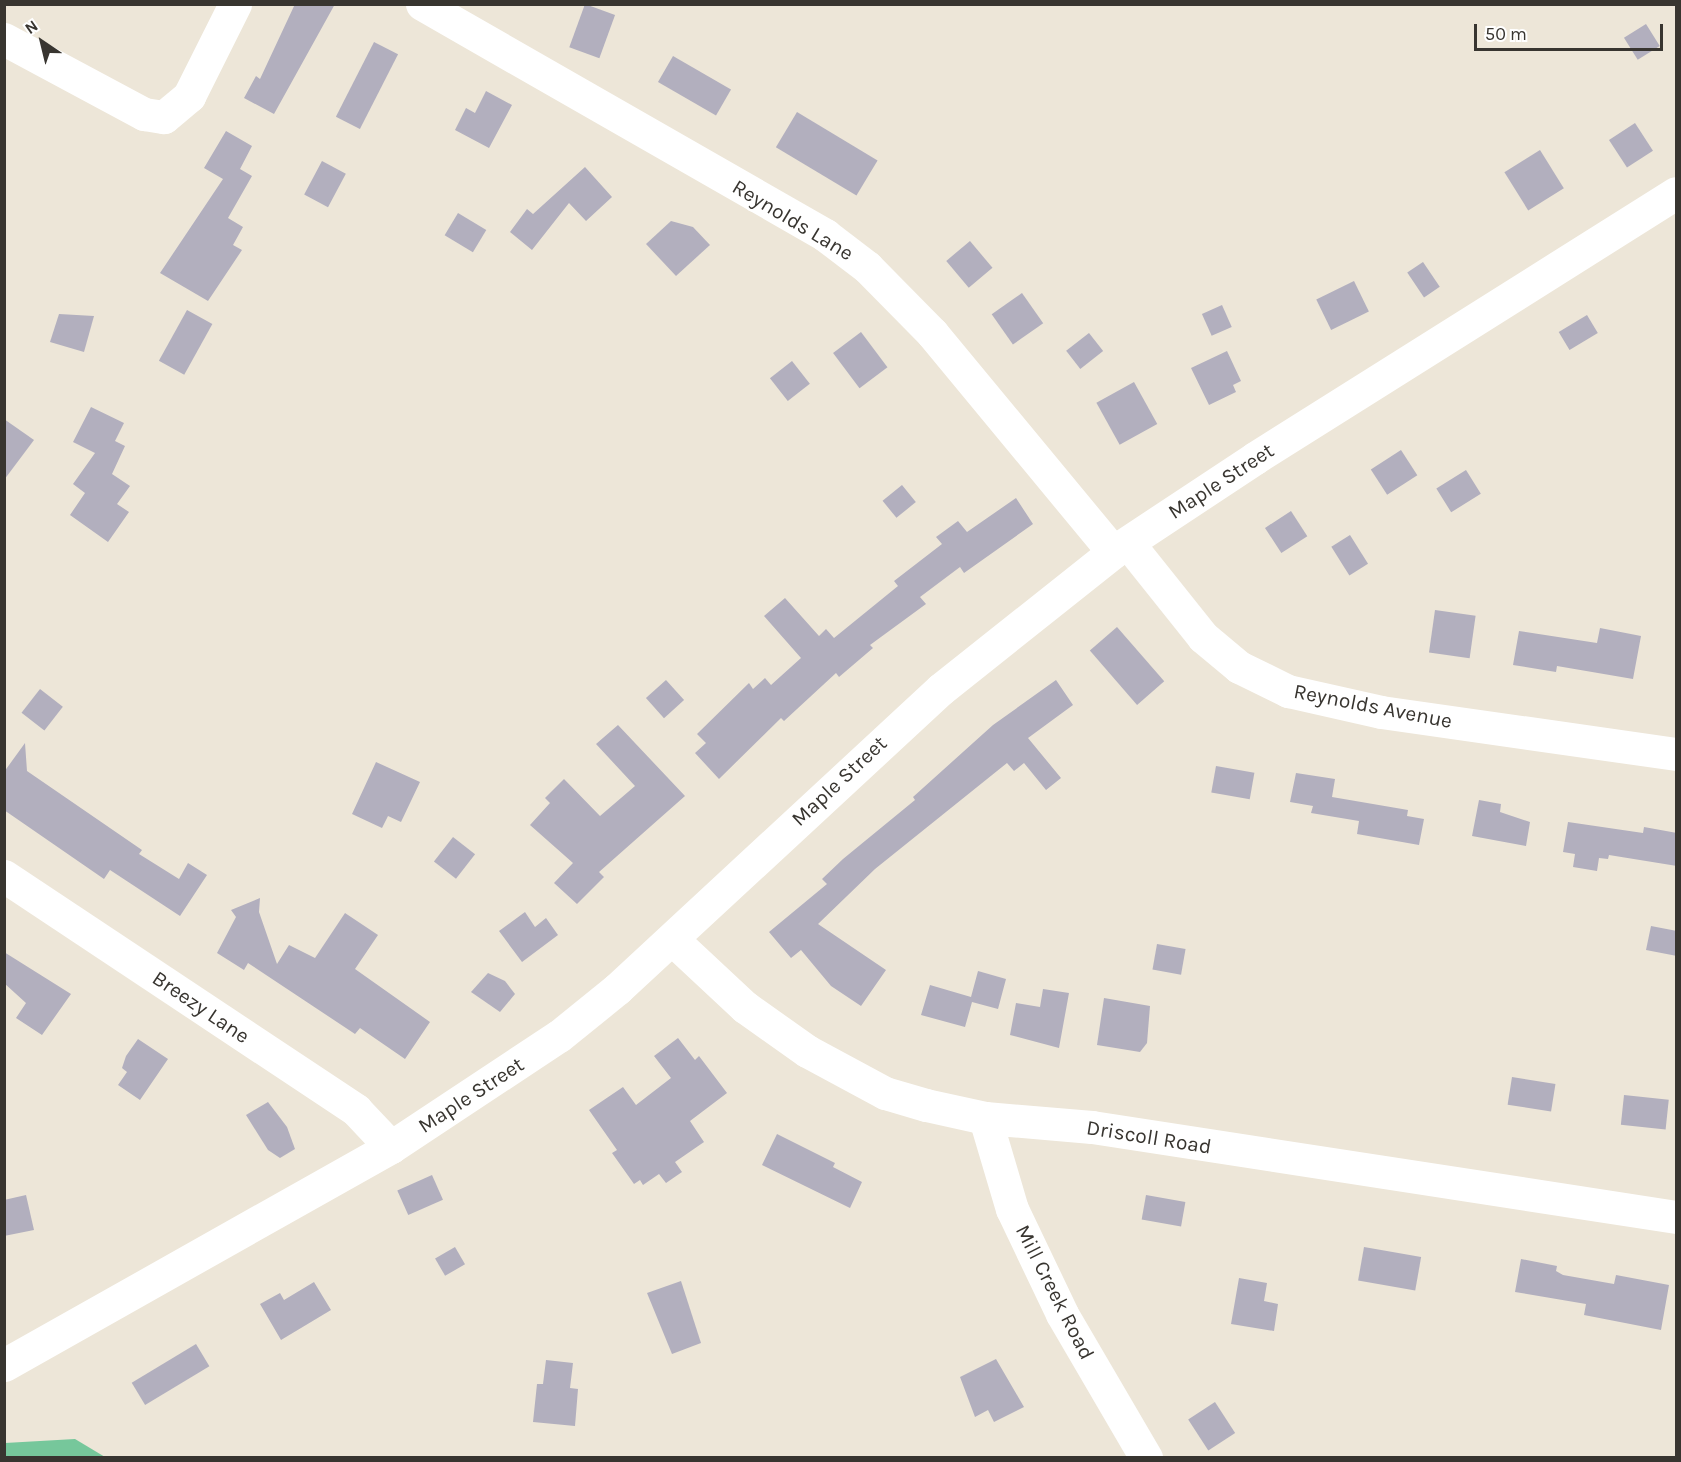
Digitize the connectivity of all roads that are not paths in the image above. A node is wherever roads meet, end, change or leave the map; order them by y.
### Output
1 (235, 4) edge
2 (422, 4) edge
3 (4, 39) edge
4 (1677, 193) edge
5 (1120, 547) junction
6 (1677, 754) edge
7 (4, 876) edge
8 (672, 939) junction
9 (985, 1118) junction
10 (392, 1147) junction
11 (1677, 1217) edge
12 (4, 1365) edge
13 (1146, 1458) edge

1 - 3 street
2 - 5 street, Reynolds Lane
4 - 5 street, Maple Street
5 - 6 street, Reynolds Avenue
5 - 8 street, Maple Street
7 - 10 street, Breezy Lane
8 - 9 street, Driscoll Road
8 - 10 street, Maple Street
9 - 11 street, Driscoll Road
9 - 13 street, Mill Creek Road
10 - 12 street, Maple Street

